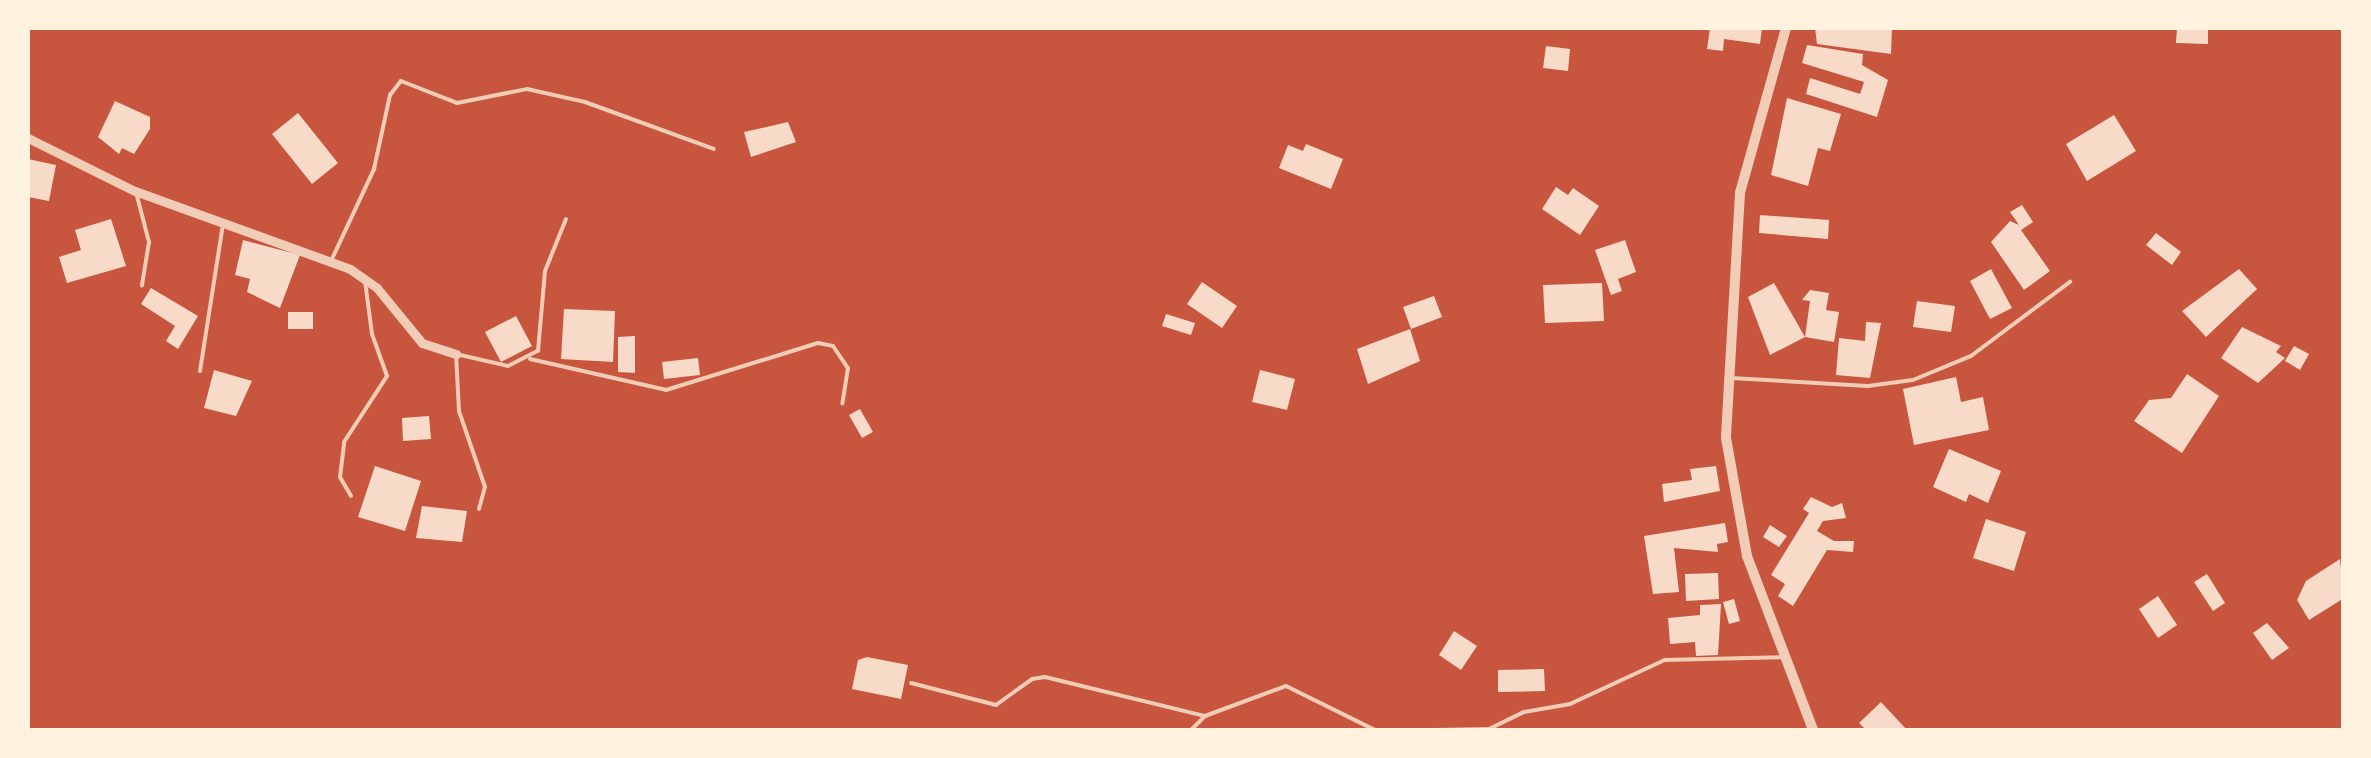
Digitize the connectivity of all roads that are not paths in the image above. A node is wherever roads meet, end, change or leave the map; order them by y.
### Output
1 (1786, 28) edge
2 (28, 138) edge
3 (714, 150) dead end
4 (135, 191) junction
5 (566, 219) dead end
6 (223, 220) junction
7 (332, 261) junction
8 (363, 277) junction
9 (2070, 282) dead end
10 (142, 284) dead end
11 (456, 354) junction
12 (530, 359) junction
13 (200, 371) dead end
14 (1731, 378) junction
15 (842, 404) dead end
16 (351, 496) dead end
17 (479, 509) dead end
18 (1785, 657) junction
19 (911, 683) dead end
20 (1206, 716) junction
21 (1191, 730) edge
22 (1376, 730) edge
23 (1435, 730) edge
24 (1813, 730) edge

1 - 14 street
2 - 4 street
3 - 7 lane
4 - 6 street
4 - 10 lane
5 - 12 lane
6 - 7 street
6 - 13 lane
7 - 8 street
8 - 11 street
8 - 16 lane
9 - 14 lane
11 - 12 lane
11 - 17 lane
12 - 15 lane
14 - 18 street
18 - 23 lane
18 - 24 street
19 - 20 lane
20 - 21 lane
20 - 22 lane

